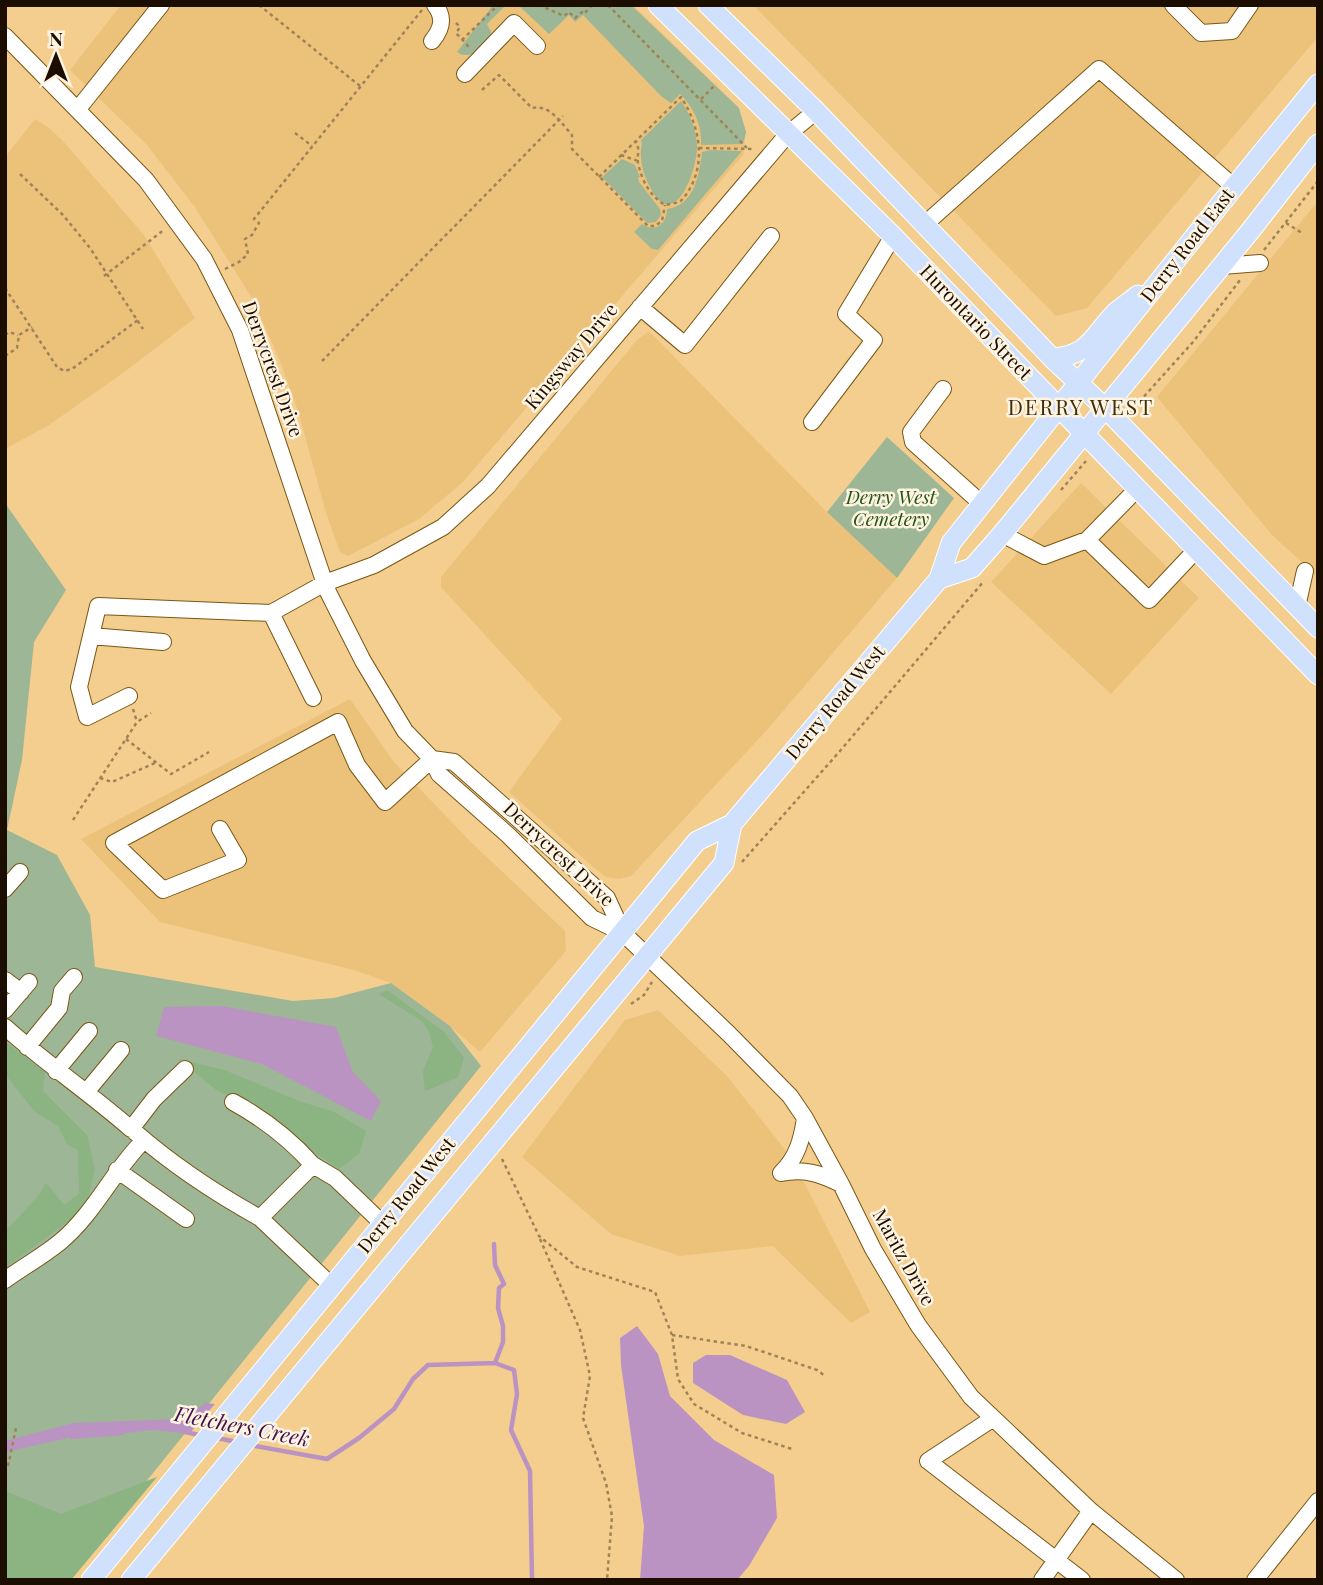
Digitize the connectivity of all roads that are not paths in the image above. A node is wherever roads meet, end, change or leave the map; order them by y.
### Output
1 (161, 5) edge
2 (435, 5) edge
3 (658, 5) edge
4 (708, 5) edge
5 (1173, 5) edge
6 (1250, 5) edge
7 (5, 36) edge
8 (432, 41) dead end
9 (537, 46) dead end
10 (465, 74) dead end
11 (1318, 84) edge
12 (78, 109) junction
13 (816, 111) junction
14 (787, 135) junction
15 (1318, 144) edge
16 (1234, 187) junction
17 (924, 225) junction
18 (771, 236) dead end
19 (892, 236) junction
20 (1260, 263) dead end
21 (1222, 266) junction
22 (1161, 278) junction
23 (640, 307) junction
24 (1052, 358) junction
25 (1078, 384) junction
26 (943, 389) dead end
27 (1060, 408) junction
28 (1106, 409) junction
29 (812, 422) dead end
30 (1086, 435) junction
31 (1138, 489) junction
32 (982, 504) junction
33 (1002, 534) junction
34 (1087, 540) junction
35 (1196, 550) junction
36 (1306, 571) dead end
37 (939, 579) junction
38 (324, 583) junction
39 (1297, 607) junction
40 (271, 613) junction
41 (1318, 628) edge
42 (91, 636) junction
43 (163, 642) dead end
44 (1318, 675) edge
45 (129, 696) dead end
46 (313, 698) dead end
47 (432, 759) junction
48 (732, 824) junction
49 (220, 829) dead end
50 (20, 872) dead end
51 (5, 889) edge
52 (623, 933) junction
53 (648, 956) junction
54 (74, 977) dead end
55 (5, 980) edge
56 (5, 1010) edge
57 (5, 1027) edge
58 (89, 1031) dead end
59 (27, 1046) junction
60 (121, 1050) dead end
61 (185, 1069) dead end
62 (56, 1071) junction
63 (88, 1091) junction
64 (233, 1102) dead end
65 (805, 1118) junction
66 (131, 1129) junction
67 (144, 1140) junction
68 (313, 1165) junction
69 (117, 1170) junction
70 (841, 1184) junction
71 (260, 1218) junction
72 (186, 1219) dead end
73 (383, 1224) junction
74 (5, 1280) edge
75 (332, 1286) junction
76 (355, 1307) junction
77 (992, 1419) junction
78 (1318, 1501) edge
79 (1091, 1511) junction
80 (1056, 1559) junction
81 (91, 1580) edge
82 (131, 1580) edge
83 (1042, 1580) edge
84 (1082, 1580) edge
85 (1176, 1580) edge
86 (1255, 1580) edge

1 - 12 street
2 - 8 street
3 - 14 main road, Hurontario Street
4 - 13 main road, Hurontario Street
5 - 6 street
7 - 12 street, Derrycrest Drive
9 - 10 street
11 - 16 main road, Derry Road East
12 - 38 street, Derrycrest Drive
13 - 14 street, Kingsway Drive
13 - 17 main road, Hurontario Street
14 - 19 main road, Hurontario Street
14 - 23 street, Kingsway Drive
15 - 21 main road, Derry Road East
16 - 17 street
16 - 22 main road, Derry Road East
17 - 24 main road, Hurontario Street
18 - 23 street
19 - 27 main road, Hurontario Street
19 - 29 street
20 - 21 street
21 - 28 main road, Derry Road East
22 - 24 main road
22 - 25 main road, Derry Road East
23 - 38 street, Kingsway Drive
24 - 25 main road, Hurontario Street
25 - 27 main road, Derry Road East
25 - 28 main road, Hurontario Street
26 - 32 street
27 - 30 main road, Hurontario Street
27 - 32 main road, Derry Road West
28 - 30 main road
28 - 39 main road, Hurontario Street
30 - 31 main road, Hurontario Street
30 - 33 main road
31 - 34 street
31 - 35 main road, Hurontario Street
32 - 37 main road, Derry Road West
33 - 34 street
33 - 37 main road
34 - 35 street
35 - 44 main road, Hurontario Street
36 - 39 street
37 - 48 main road, Derry Road West
38 - 40 street, Kingsway Drive
38 - 47 street, Derrycrest Drive
39 - 41 main road, Hurontario Street
40 - 42 street
40 - 46 street
42 - 43 street
42 - 45 street
47 - 49 street
47 - 52 street, Derrycrest Drive
47 - 52 street, Derrycrest Drive
48 - 52 main road, Derry Road West
48 - 53 main road, Derry Road West
50 - 51 street
52 - 53 street, Maritz Drive
52 - 73 main road, Derry Road West
53 - 65 street, Maritz Drive
53 - 76 main road, Derry Road West
54 - 59 street
55 - 56 street
57 - 59 street
58 - 62 street
59 - 62 street
60 - 63 street
61 - 66 street
62 - 63 street
63 - 66 street
64 - 68 street
65 - 70 street, Maritz Drive
65 - 70 street
66 - 67 street
67 - 69 street
67 - 71 street
68 - 71 street
68 - 73 street
69 - 72 street
69 - 74 street
70 - 77 street, Maritz Drive
71 - 75 street
73 - 75 main road, Derry Road West
75 - 76 main road
75 - 81 main road, Derry Road West
76 - 82 main road, Derry Road West
77 - 79 street, Maritz Drive
77 - 80 street
78 - 86 street
79 - 80 street
79 - 85 street, Maritz Drive
80 - 83 street
80 - 84 street

